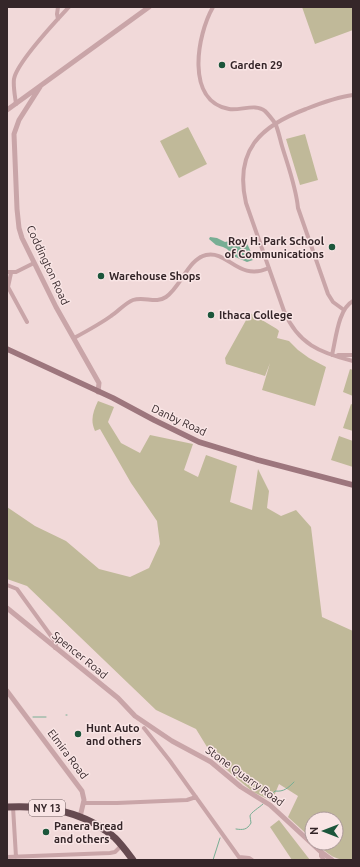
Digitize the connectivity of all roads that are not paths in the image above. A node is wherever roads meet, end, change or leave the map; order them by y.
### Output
1 (58, 7) edge
2 (69, 7) edge
3 (149, 7) edge
4 (213, 7) edge
5 (58, 19) junction
6 (40, 87) junction
7 (353, 95) edge
8 (16, 104) junction
9 (7, 110) edge
10 (275, 123) junction
11 (34, 263) junction
12 (269, 268) junction
13 (9, 272) edge
14 (353, 301) edge
15 (344, 310) junction
16 (27, 322) dead end
17 (74, 338) junction
18 (7, 349) edge
19 (332, 355) junction
20 (353, 355) edge
21 (353, 361) edge
22 (98, 392) junction
23 (353, 485) edge
24 (7, 586) edge
25 (7, 608) edge
26 (56, 648) junction
27 (7, 691) edge
28 (139, 719) joint
29 (144, 728) dead end
30 (196, 797) junction
31 (84, 803) junction
32 (10, 807) edge
33 (80, 817) junction
34 (122, 845) junction
35 (321, 852) junction
36 (16, 856) junction
37 (7, 857) edge
38 (240, 859) edge
39 (133, 860) edge
40 (252, 860) edge
41 (324, 860) edge
42 (332, 860) edge

1 - 5 street
2 - 5 street
3 - 6 street, Coddington Road
4 - 10 street
5 - 8 street
6 - 8 street
6 - 11 street, Coddington Road
7 - 10 street
8 - 9 street
10 - 12 street
10 - 15 street
11 - 13 street
11 - 17 street, Coddington Road
12 - 17 street
12 - 19 street
13 - 16 street
14 - 15 street
15 - 19 street
17 - 22 street, Coddington Road
18 - 22 main road, Danby Road
19 - 20 street
19 - 21 street
22 - 23 main road, Danby Road
24 - 26 street
25 - 26 street, Spencer Road
26 - 28 street, Spencer Road
27 - 31 street, Elmira Road
28 - 35 street, Stone Quarry Road
29 - 30 street
30 - 31 street
30 - 38 street
31 - 33 street
32 - 33 highway, NY 13
32 - 36 street
33 - 34 highway, NY 13
34 - 36 street
34 - 39 highway, NY 13
35 - 41 street
35 - 42 street, Stone Quarry Road
36 - 37 street
38 - 40 street

